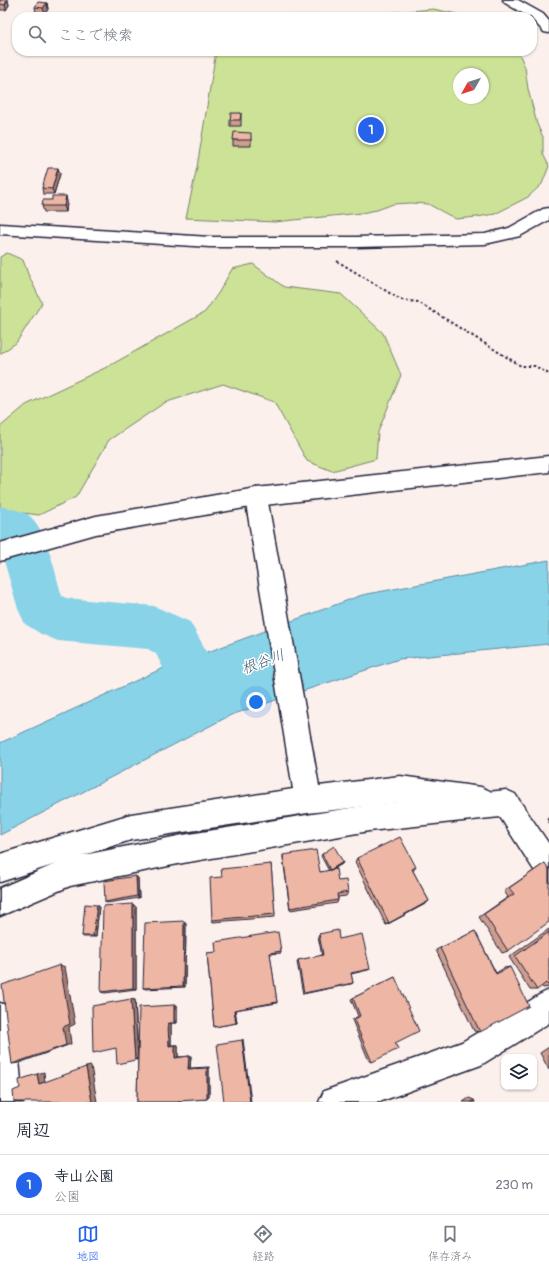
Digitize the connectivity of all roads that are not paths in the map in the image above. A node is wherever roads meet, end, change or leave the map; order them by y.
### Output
1 (509, 0) edge
2 (529, 12) edge
3 (537, 16) edge
4 (549, 29) edge
5 (549, 213) edge
6 (0, 229) edge
7 (549, 464) edge
8 (257, 502) junction
9 (4, 551) edge
10 (306, 788) junction
11 (506, 803) junction
12 (0, 868) edge
13 (549, 868) edge
14 (0, 902) edge
15 (549, 1005) edge
16 (0, 1018) edge
17 (6, 1102) edge
18 (335, 1102) edge

1 - 2 street
3 - 4 street
5 - 6 street
7 - 8 street
8 - 9 street
8 - 10 street
10 - 11 street
10 - 12 street
11 - 13 street
11 - 14 street
15 - 18 street
16 - 17 street

